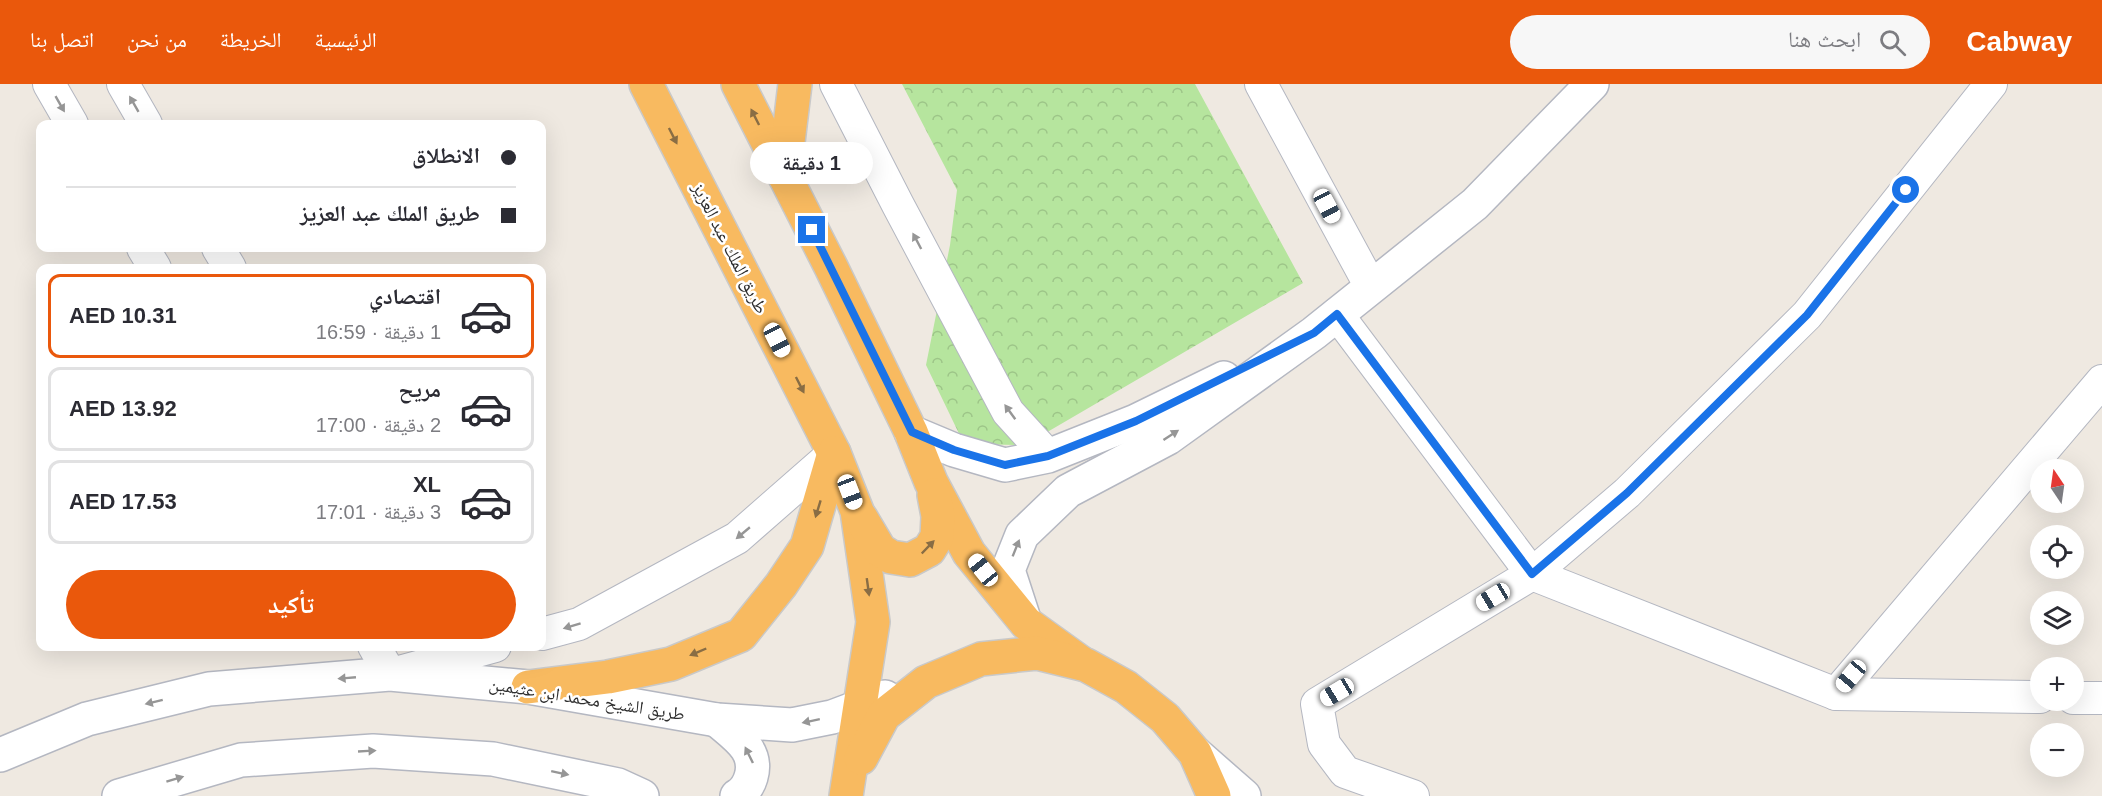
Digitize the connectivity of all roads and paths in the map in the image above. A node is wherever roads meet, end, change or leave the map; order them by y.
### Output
1 (49, 84) edge
2 (123, 84) edge
3 (646, 84) edge
4 (738, 84) edge
5 (795, 84) edge
6 (836, 84) edge
7 (1261, 84) edge
8 (1592, 84) edge
9 (1991, 84) edge
10 (70, 120) edge
11 (144, 120) edge
12 (784, 175) junction
13 (1371, 286) junction
14 (1325, 323) junction
15 (2102, 381) edge
16 (912, 432) junction
17 (834, 453) junction
18 (1048, 456) junction
19 (931, 482) junction
20 (857, 511) junction
21 (1532, 574) junction
22 (1026, 623) junction
23 (546, 633) edge
24 (456, 651) edge
25 (386, 660) edge
26 (1083, 664) junction
27 (926, 682) junction
28 (528, 687) junction
29 (1836, 694) junction
30 (2030, 697) edge
31 (2084, 698) edge
32 (2102, 698) edge
33 (860, 707) junction
34 (717, 720) junction
35 (1195, 753) junction
36 (0, 755) edge
37 (630, 790) edge
38 (119, 796) edge
39 (666, 796) edge
40 (738, 796) edge
41 (847, 796) edge
42 (1214, 796) edge
43 (1244, 796) edge
44 (1413, 796) edge

1 -> 10 street
11 -> 2 street
3 -> 17 highway, طريق الملك عبد العزيز
12 -> 4 highway
5 - 12 highway
18 -> 6 street
7 - 13 street
8 - 13 street
9 - 21 street
12 - 16 highway
13 - 14 street
14 - 18 street
14 - 21 street
22 -> 14 street
15 - 29 street
16 - 18 street
16 - 19 highway
17 - 20 highway, طريق الملك عبد العزيز
17 -> 23 street
17 -> 28 highway
20 -> 19 highway
19 - 22 highway
20 -> 33 highway, طريق الملك عبد العزيز
21 - 29 street
21 - 44 street
22 - 26 highway
24 - 25 street
25 - 28 street, طريق الشيخ محمد ابن عثيمين
25 -> 36 street, طريق الشيخ محمد ابن عثيمين
26 - 27 highway
26 - 35 highway
27 - 33 street, طريق الشيخ محمد ابن عثيمين
27 - 41 highway
28 - 34 street, طريق الشيخ محمد ابن عثيمين
29 - 30 street
31 - 32 street
33 -> 34 street, طريق الشيخ محمد ابن عثيمين
33 - 41 highway, طريق الملك عبد العزيز
40 -> 34 street
35 - 42 highway
35 - 43 street
38 -> 37 street
37 - 39 street

